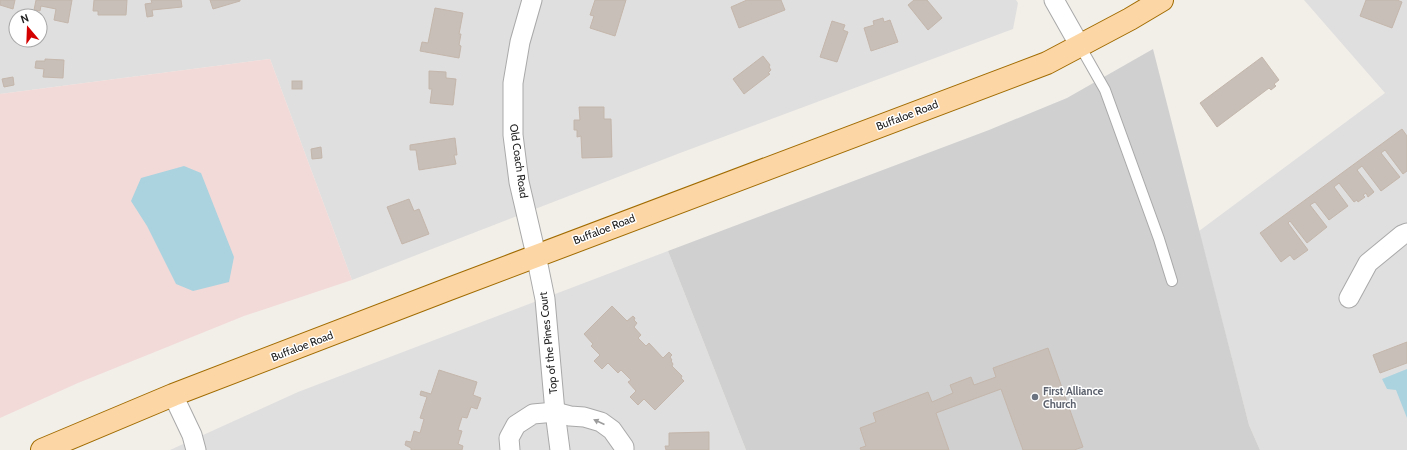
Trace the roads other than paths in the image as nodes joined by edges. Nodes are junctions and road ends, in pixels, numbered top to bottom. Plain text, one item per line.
1 (532, 0) edge
2 (1054, 0) edge
3 (1162, 0) edge
4 (1080, 46) junction
5 (1407, 233) edge
6 (538, 265) junction
7 (1172, 281) dead end
8 (1349, 298) dead end
9 (173, 395) junction
10 (555, 412) junction
11 (42, 450) edge
12 (196, 450) edge
13 (510, 450) edge
14 (560, 450) edge
15 (624, 450) edge

1 - 6 street, Old Coach Road
2 - 4 street
3 - 4 main road, Buffaloe Road
4 - 6 main road, Buffaloe Road
4 - 7 lane
5 - 8 street
6 - 9 main road, Buffaloe Road
6 - 10 street, Top of the Pines Court
9 - 11 main road, Buffaloe Road
9 - 12 street
10 - 13 street
10 - 14 street, Top of the Pines Court
15 -> 10 street

